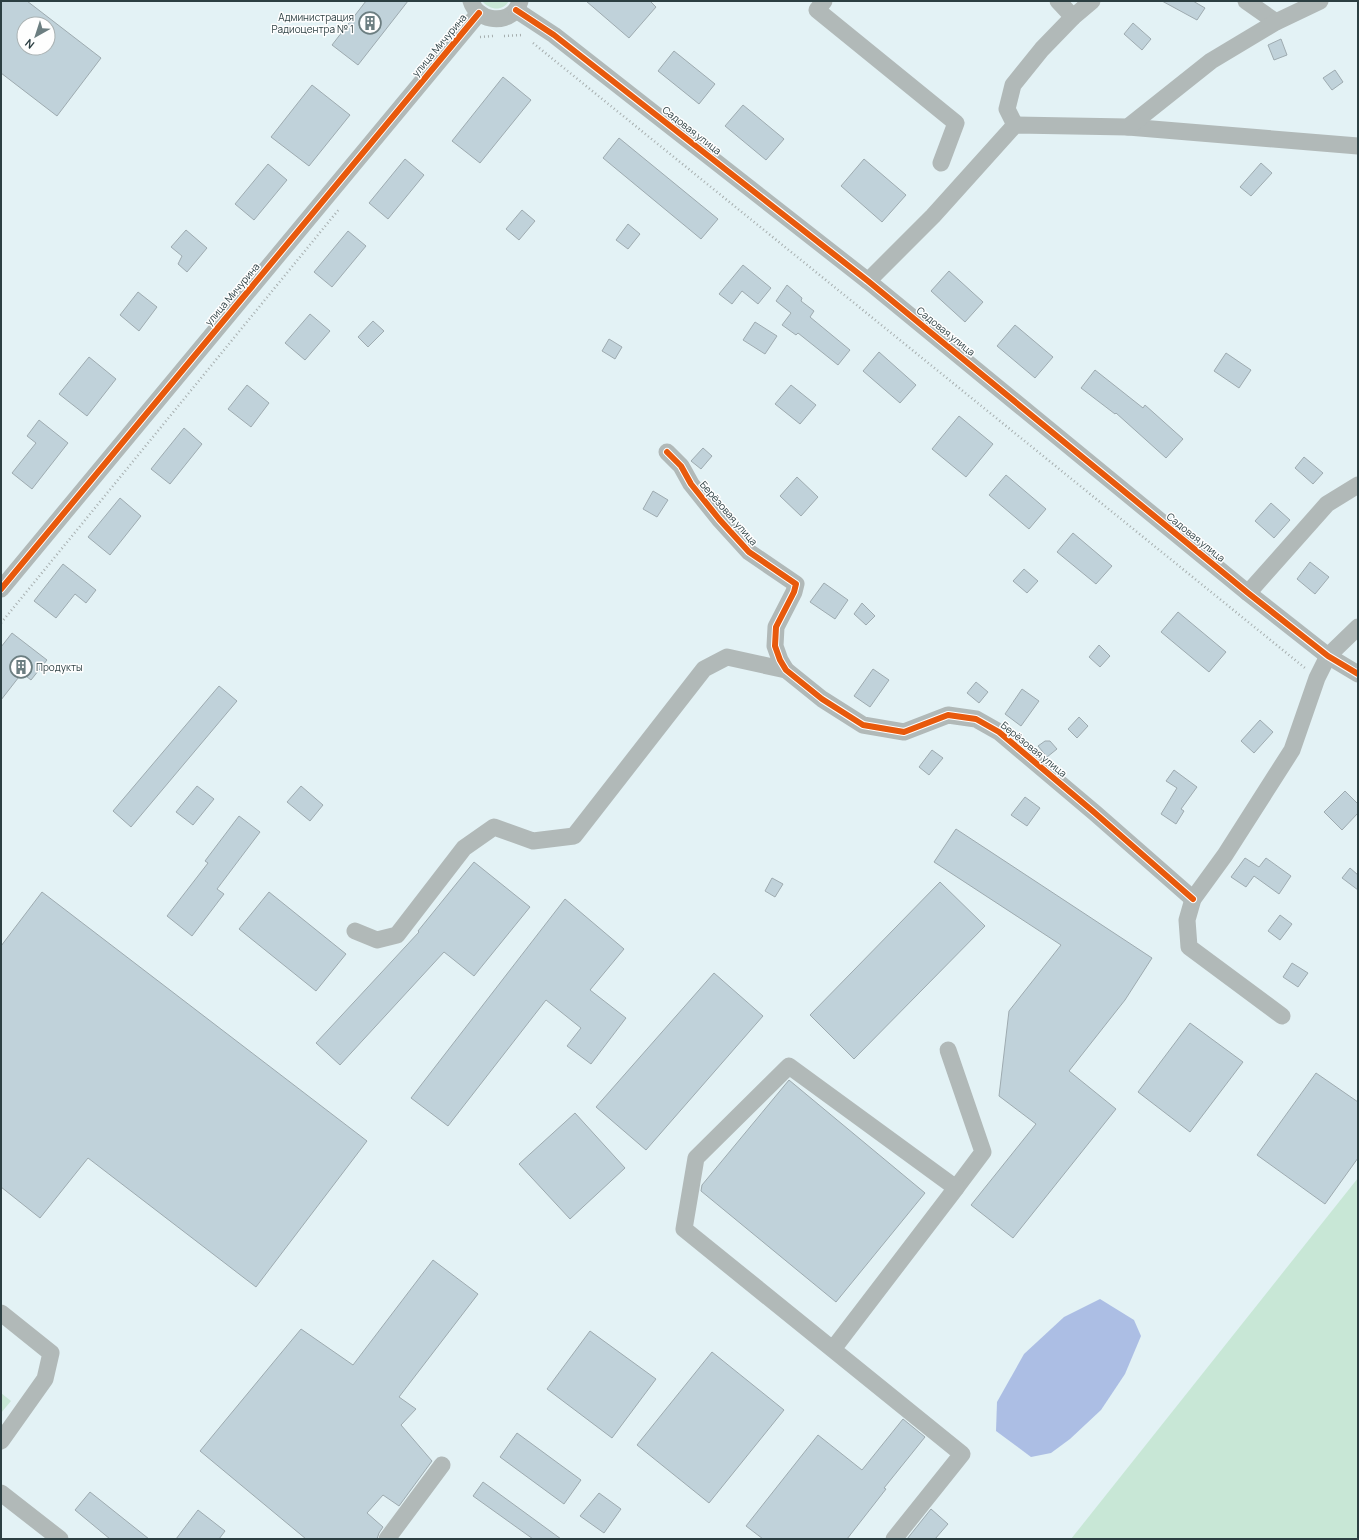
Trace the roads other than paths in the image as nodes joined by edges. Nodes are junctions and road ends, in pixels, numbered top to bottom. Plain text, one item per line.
1 (824, 1) edge
2 (1058, 1) edge
3 (1092, 1) edge
4 (1246, 1) edge
5 (1320, 1) edge
6 (518, 5) edge
7 (475, 7) edge
8 (1073, 17) junction
9 (1276, 22) junction
10 (1015, 125) junction
11 (1128, 127) junction
12 (1358, 146) edge
13 (941, 163) dead end
14 (868, 281) junction
15 (667, 452) dead end
16 (1358, 485) edge
17 (1, 588) edge
18 (1248, 593) junction
19 (1358, 627) edge
20 (1328, 656) junction
21 (786, 670) junction
22 (1358, 674) edge
23 (1193, 899) junction
24 (355, 931) dead end
25 (1282, 1016) dead end
26 (948, 1050) dead end
27 (956, 1188) junction
28 (1, 1313) edge
29 (833, 1349) junction
30 (1, 1441) edge
31 (442, 1465) dead end
32 (1, 1493) edge
33 (60, 1539) edge
34 (387, 1539) edge
35 (894, 1539) edge

1 - 13 street
2 - 8 street
3 - 8 street
4 - 9 street
5 - 9 street
6 - 7 street
6 - 14 street, Садовая улица
7 - 17 street, улица Мичурина
8 - 10 street
9 - 11 street
10 - 11 street
10 - 14 street
11 - 12 street
14 - 18 street, Садовая улица
15 - 21 street, Берёзовая улица
16 - 18 street
18 - 20 street, Садовая улица
19 - 20 street
20 - 22 street, Садовая улица
20 - 23 street
21 - 23 street, Берёзовая улица
21 - 24 street
23 - 25 street
26 - 27 street
27 - 29 street
27 - 29 street
28 - 30 street
29 - 35 street
31 - 34 street
32 - 33 street

